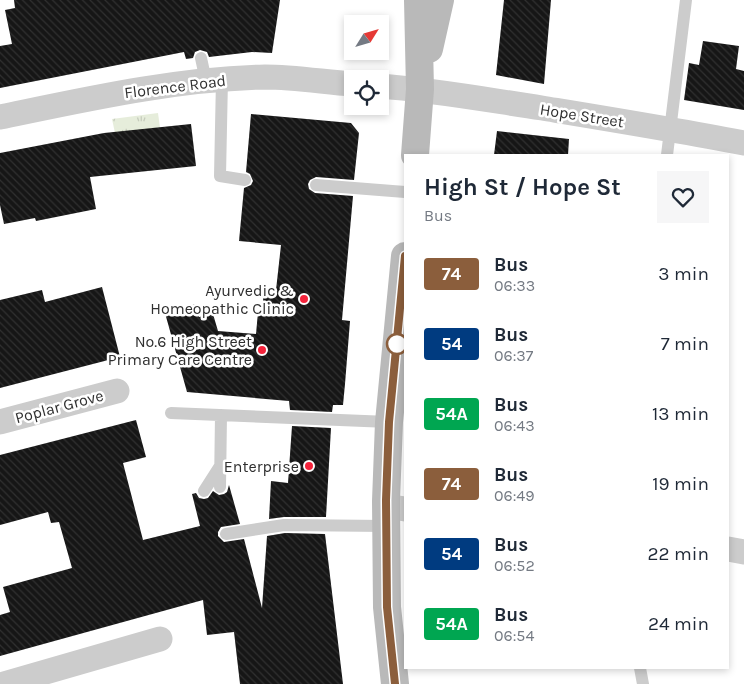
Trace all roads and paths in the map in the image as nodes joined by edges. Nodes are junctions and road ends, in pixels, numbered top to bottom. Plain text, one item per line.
1 (418, 0) edge
2 (440, 0) edge
3 (686, 0) edge
4 (209, 72) junction
5 (344, 83) edge
6 (389, 87) edge
7 (420, 89) junction
8 (0, 117) edge
9 (669, 129) junction
10 (744, 142) edge
11 (414, 154) edge
12 (666, 154) edge
13 (245, 180) dead end
14 (316, 186) dead end
15 (404, 192) edge
16 (404, 266) edge
17 (117, 391) dead end
18 (171, 413) dead end
19 (221, 415) junction
20 (0, 422) edge
21 (389, 422) junction
22 (220, 466) junction
23 (220, 487) dead end
24 (204, 492) dead end
25 (392, 514) edge
26 (226, 534) dead end
27 (729, 549) edge
28 (744, 552) edge
29 (160, 639) dead end
30 (640, 669) edge
31 (4, 684) edge
32 (395, 684) edge
33 (643, 684) edge

1 - 7 street
2 - 7 street
3 - 9 lane
4 - 5 street, Florence Road
4 - 8 street, Florence Road
4 - 13 lane
6 - 7 street
7 - 9 street, Hope Street
7 - 11 street
9 - 10 street, Hope Street
9 - 12 lane
14 - 15 lane
16 - 21 street
17 - 20 street, Poplar Grove
18 - 19 lane
19 - 21 lane
19 - 22 lane
21 - 25 street
22 - 23 lane
22 - 24 lane
25 - 26 lane
25 - 32 street
27 - 28 street
29 - 31 street
30 - 33 lane

